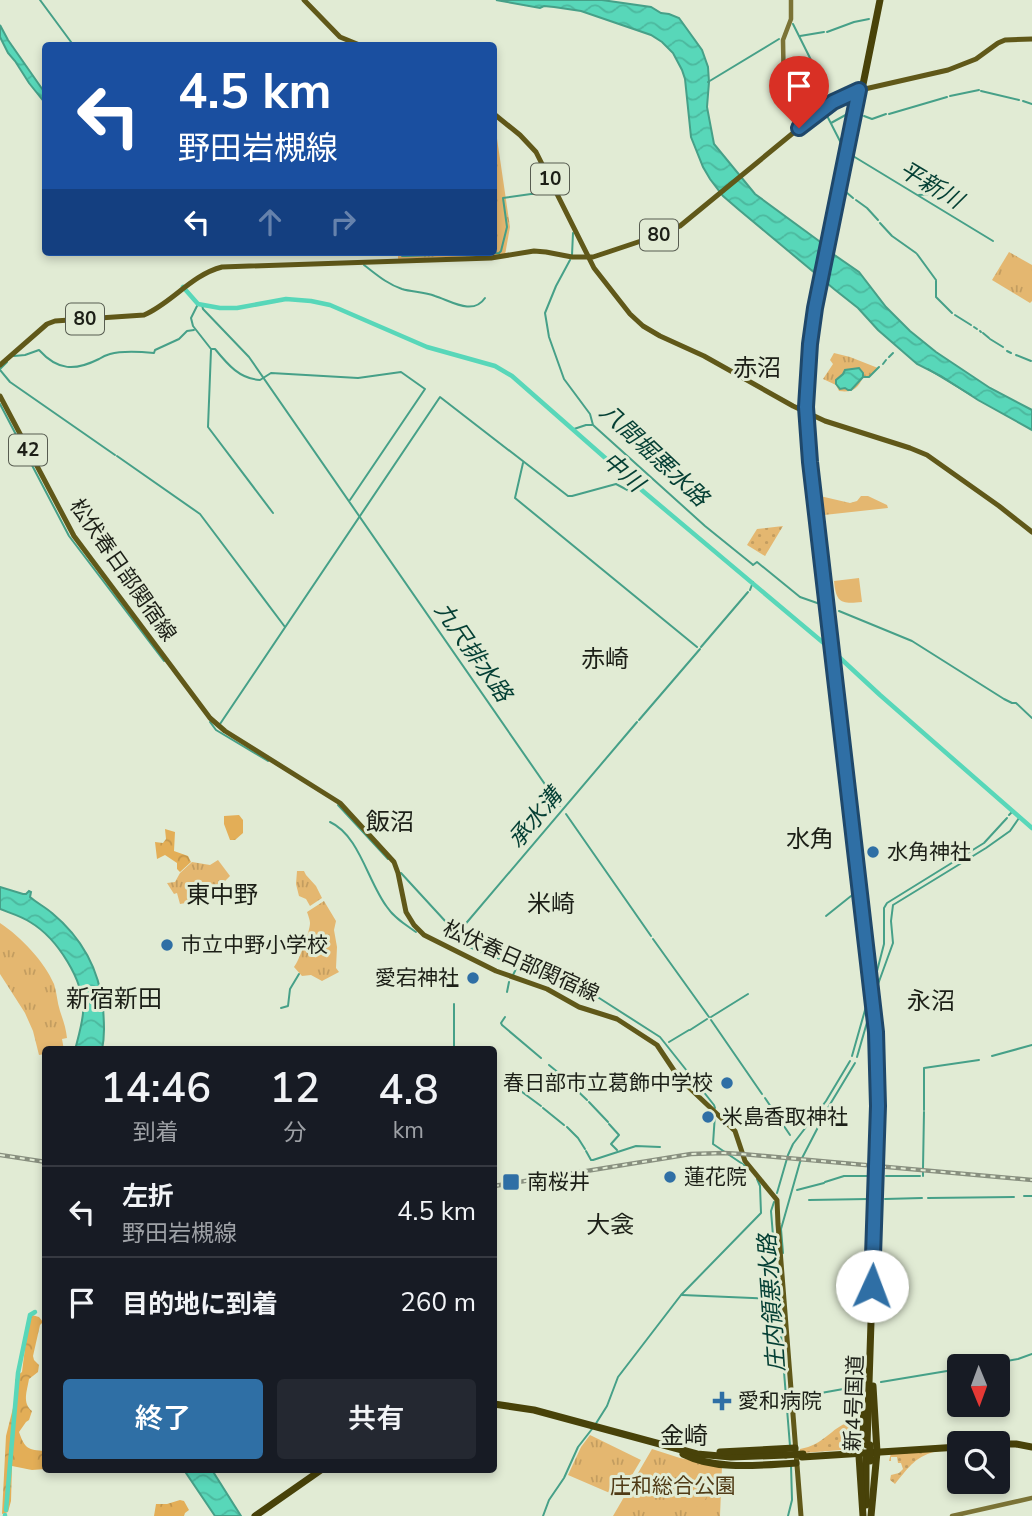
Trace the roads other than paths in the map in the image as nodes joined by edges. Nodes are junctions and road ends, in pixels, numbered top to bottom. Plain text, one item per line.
1 (304, 0) edge
2 (791, 0) edge
3 (879, 0) edge
4 (1032, 39) edge
5 (352, 42) edge
6 (860, 90) junction
7 (497, 116) edge
8 (799, 128) junction
9 (497, 256) edge
10 (497, 256) edge
11 (589, 257) junction
12 (0, 365) edge
13 (0, 396) edge
14 (808, 414) junction
15 (1032, 532) edge
16 (878, 1166) junction
17 (870, 1356) junction
18 (497, 1405) edge
19 (592, 1427) junction
20 (1010, 1444) edge
21 (947, 1446) edge
22 (1010, 1447) edge
23 (873, 1448) junction
24 (1032, 1448) edge
25 (793, 1456) junction
26 (863, 1456) junction
27 (315, 1473) edge
28 (1032, 1498) edge
29 (253, 1516) edge
30 (801, 1516) edge
31 (867, 1516) edge
32 (951, 1516) edge

1 - 5 main road
2 - 8 main road
3 - 6 highway, 新4号国道
4 - 6 main road, 80
6 - 8 main road, 80
6 - 14 highway, 新4号国道
7 - 11 main road, 10
8 - 11 main road, 80
9 - 11 main road, 80
10 - 12 main road, 80
11 - 14 main road, 10
13 - 25 main road, 松伏春日部関宿線 / 42
14 - 15 main road, 10
14 - 16 highway, 新4号国道
16 - 17 highway, 新4号国道
16 - 23 highway, 新4号国道
17 - 23 highway, 新4号国道
17 - 26 highway
18 - 19 highway
19 - 25 highway
19 - 25 highway
20 - 24 highway
21 - 23 highway
22 - 24 highway
23 - 26 highway, 新4号国道, bridge
23 - 31 highway
25 - 26 highway
25 - 30 main road, 松伏春日部関宿線 / 42
26 - 31 highway, 新4号国道
26 - 31 highway
27 - 29 highway
28 - 32 main road

